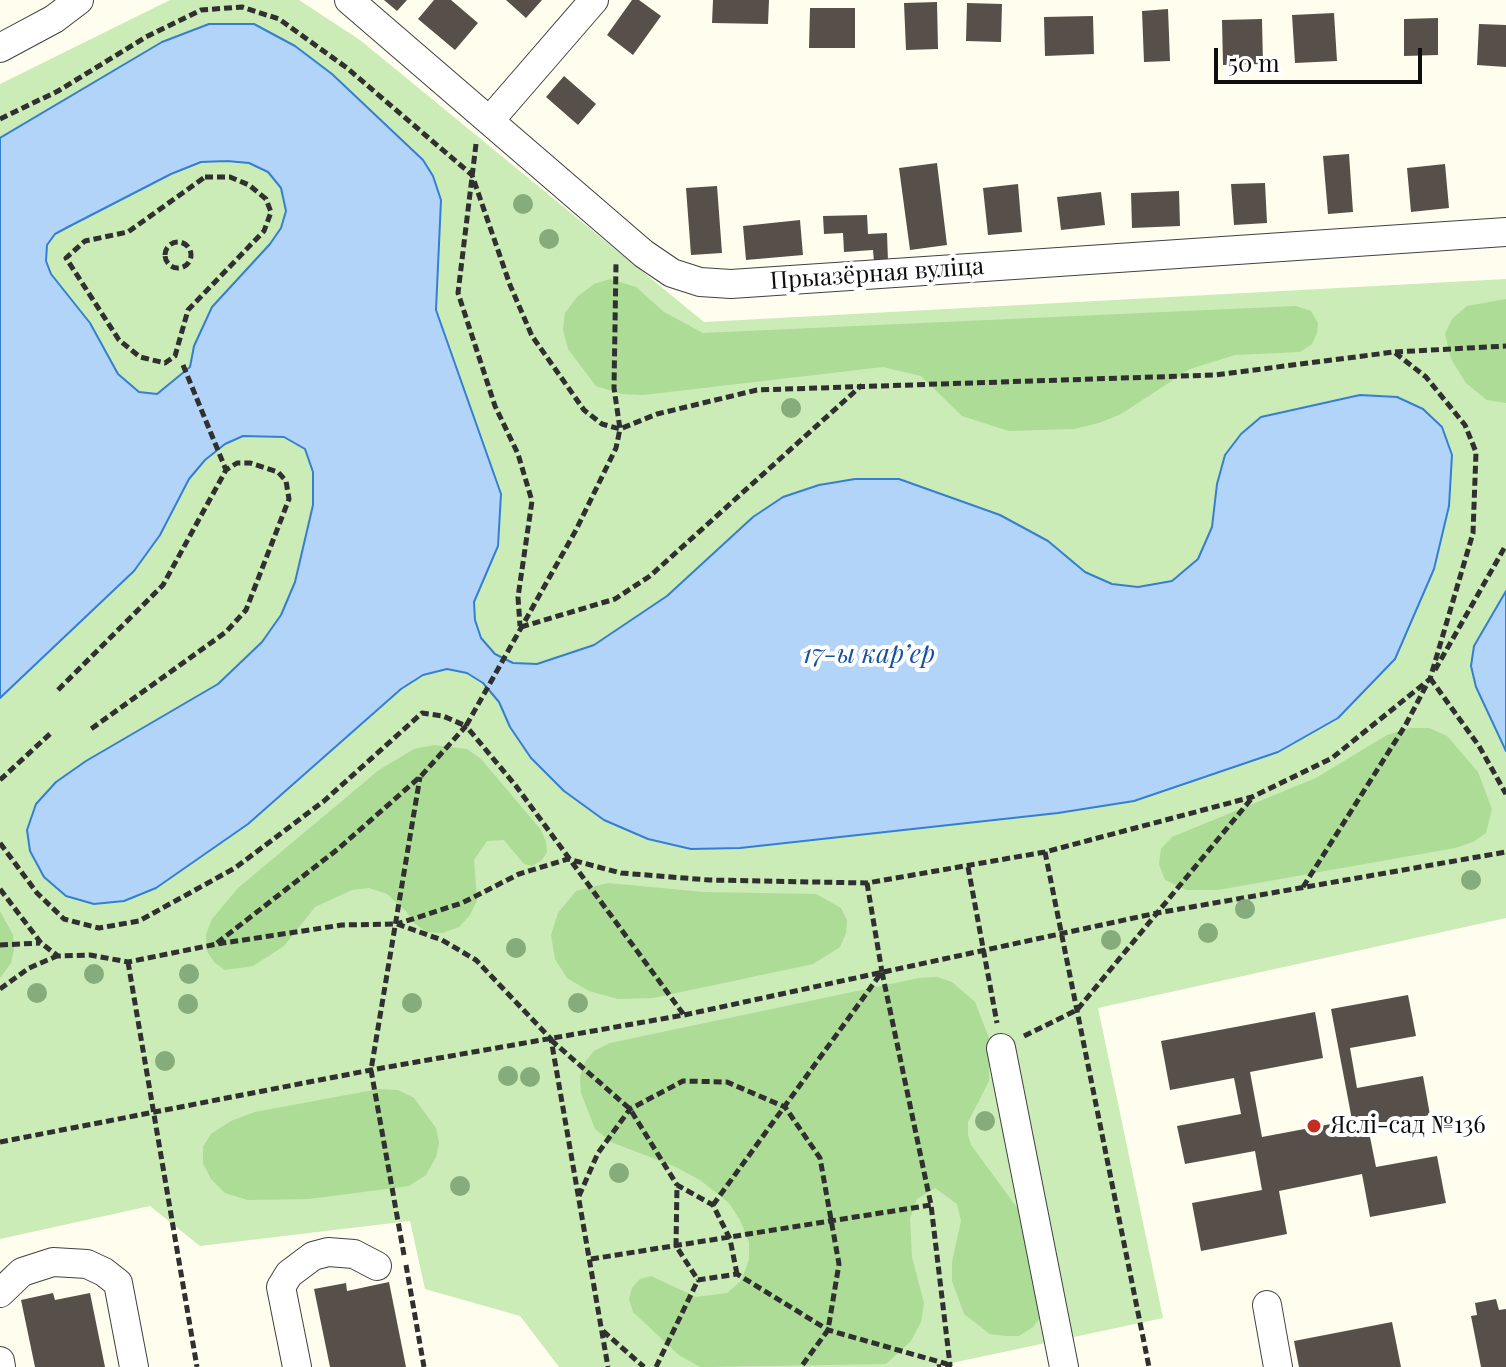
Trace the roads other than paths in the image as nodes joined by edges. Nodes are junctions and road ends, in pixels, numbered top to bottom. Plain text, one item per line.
1 (79, 0) edge
2 (349, 0) edge
3 (594, 0) edge
4 (0, 48) edge
5 (486, 114) junction
6 (1506, 232) edge
7 (1001, 1048) road end
8 (377, 1266) dead end
9 (0, 1293) edge
10 (1267, 1305) dead end
11 (0, 1361) edge
12 (1, 1367) edge
13 (134, 1367) edge
14 (297, 1367) edge
15 (1064, 1367) edge
16 (1278, 1367) edge

1 - 4 street
2 - 5 street, Прыазёрная вуліца
3 - 5 street
5 - 6 street, Прыазёрная вуліца
7 - 15 street
8 - 14 street
9 - 13 street
10 - 16 street
11 - 12 street

